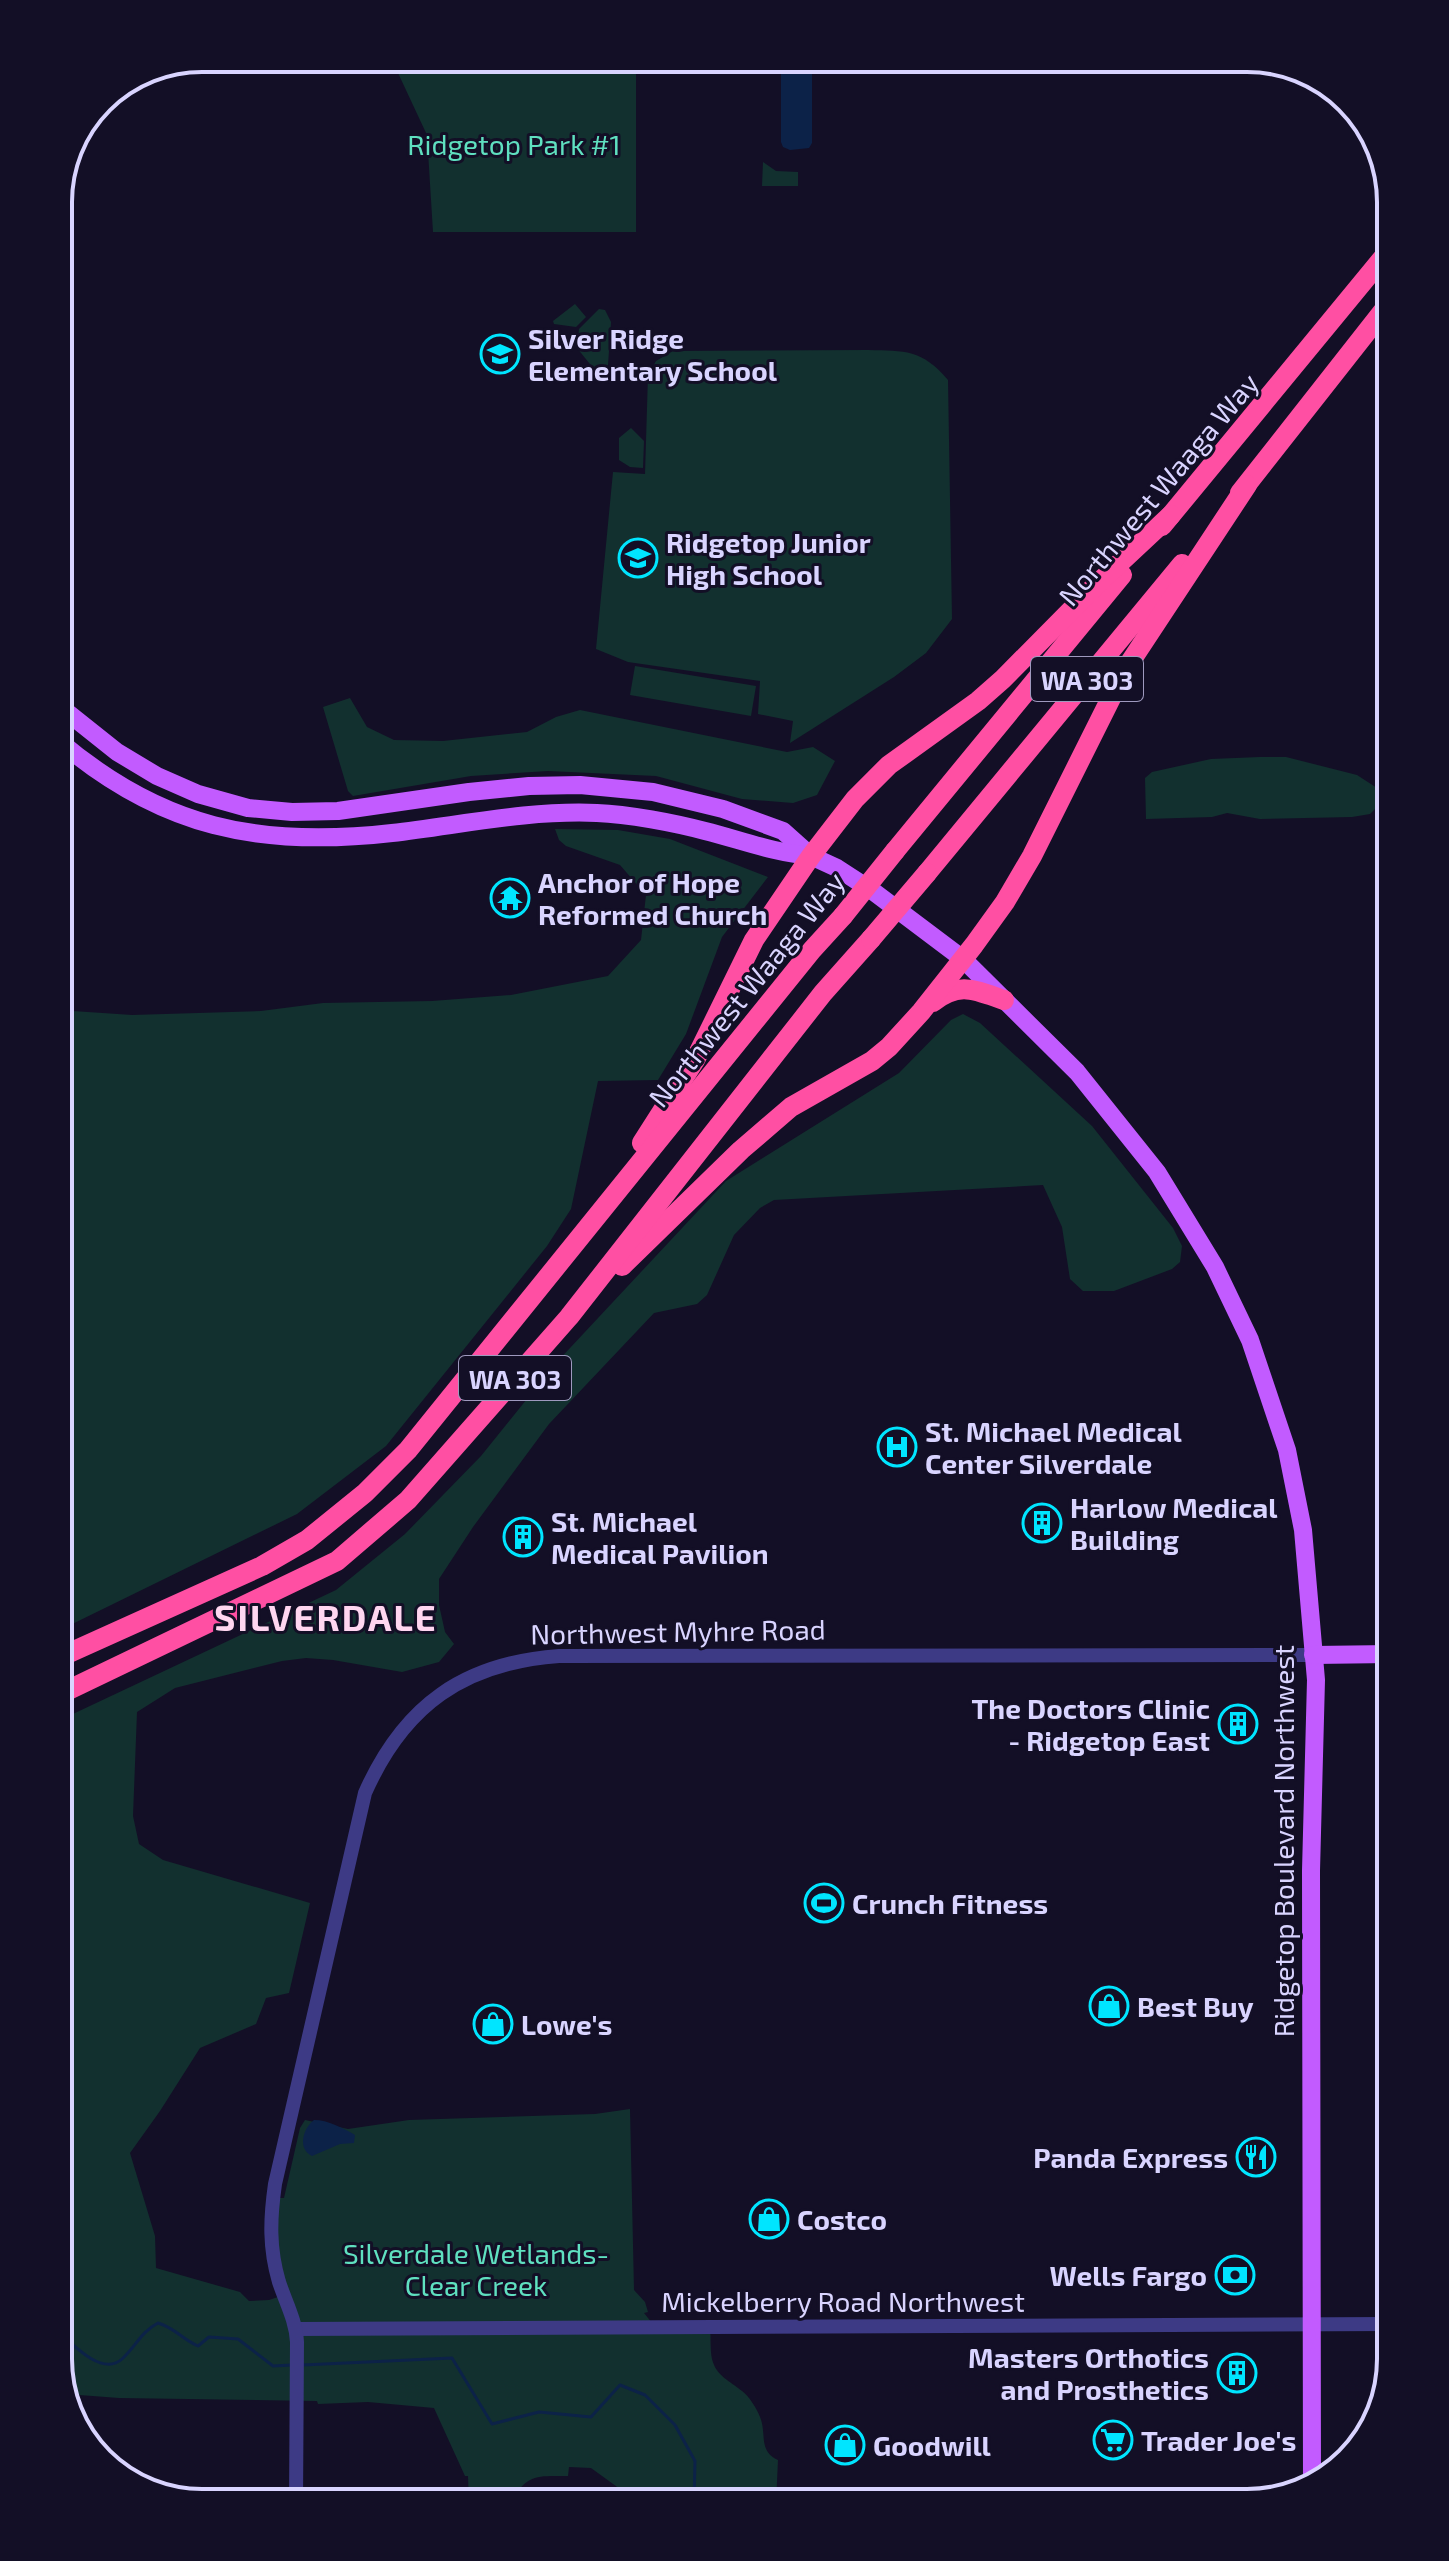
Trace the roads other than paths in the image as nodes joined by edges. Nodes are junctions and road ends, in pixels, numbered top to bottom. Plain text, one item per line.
1 (1377, 265) edge
2 (1377, 319) edge
3 (1247, 485) junction
4 (1171, 515) junction
5 (72, 716) edge
6 (72, 751) edge
7 (811, 856) junction
8 (963, 959) junction
9 (1004, 1000) junction
10 (921, 1012) junction
11 (552, 1274) junction
12 (569, 1317) junction
13 (72, 1652) edge
14 (1377, 1654) edge
15 (1313, 1655) junction
16 (72, 1688) edge
17 (1310, 2324) junction
18 (1377, 2324) edge
19 (296, 2329) junction
20 (1312, 2471) edge
21 (296, 2489) edge

1 - 4 highway, Northwest Waaga Way / WA 303
2 - 3 highway, WA 303
3 - 8 highway
3 - 12 highway, WA 303, bridge
4 - 7 highway
4 - 11 highway, Northwest Waaga Way / WA 303, bridge
5 - 7 main road, Ridgetop Boulevard Northwest
6 - 7 main road, Ridgetop Boulevard Northwest
7 - 8 main road, Ridgetop Boulevard Northwest
7 - 11 highway
8 - 9 main road, Ridgetop Boulevard Northwest
8 - 10 highway
9 - 10 highway
9 - 15 main road, Ridgetop Boulevard Northwest
10 - 12 highway
11 - 13 highway, Northwest Waaga Way / WA 303
12 - 16 highway, WA 303
14 - 15 main road, Northwest Myhre Road
15 - 17 main road, Ridgetop Boulevard Northwest
15 - 19 street, Northwest Myhre Road
17 - 18 street, Mickelberry Road Northwest
17 - 19 street, Mickelberry Road Northwest
17 - 20 main road, Ridgetop Boulevard Northwest
19 - 21 street, Northwest Myhre Road

